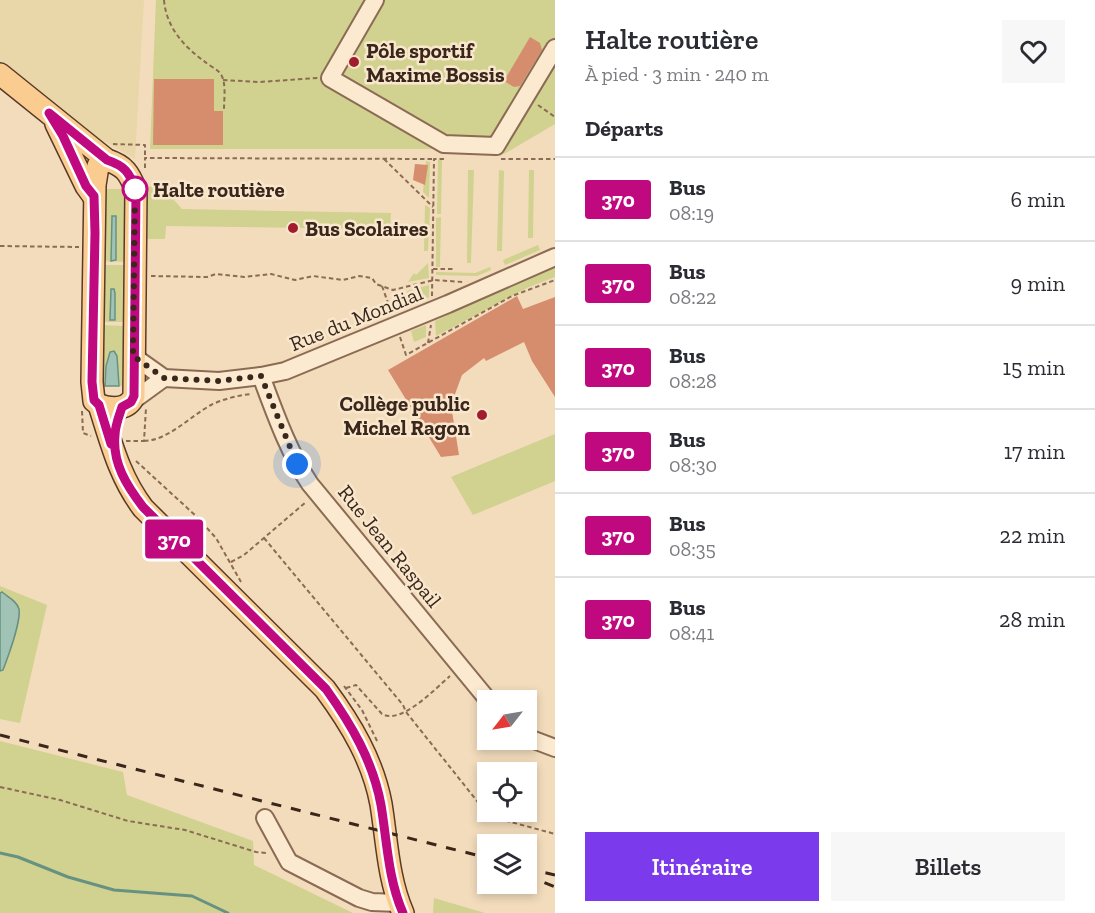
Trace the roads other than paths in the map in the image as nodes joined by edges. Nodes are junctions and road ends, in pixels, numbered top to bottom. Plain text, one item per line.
1 (375, 0) edge
2 (555, 48) edge
3 (0, 74) edge
4 (49, 113) junction
5 (107, 160) junction
6 (94, 196) junction
7 (555, 257) edge
8 (133, 356) junction
9 (261, 376) junction
10 (164, 378) junction
11 (133, 404) junction
12 (99, 405) junction
13 (119, 449) junction
14 (480, 690) edge
15 (537, 741) edge
16 (555, 748) edge
17 (265, 818) dead end
18 (400, 908) edge

1 - 2 street
3 - 4 main road
4 - 5 main road
4 - 6 main road
5 - 6 main road
5 - 8 main road
6 - 12 main road
7 - 9 street, Rue du Mondial
8 - 10 street
8 - 11 main road
9 - 10 street, Rue du Mondial
9 - 14 street, Rue Jean Raspail
10 - 11 street
11 - 12 main road
11 - 13 main road
12 - 13 main road
13 - 18 main road
15 - 16 street
17 - 18 street

